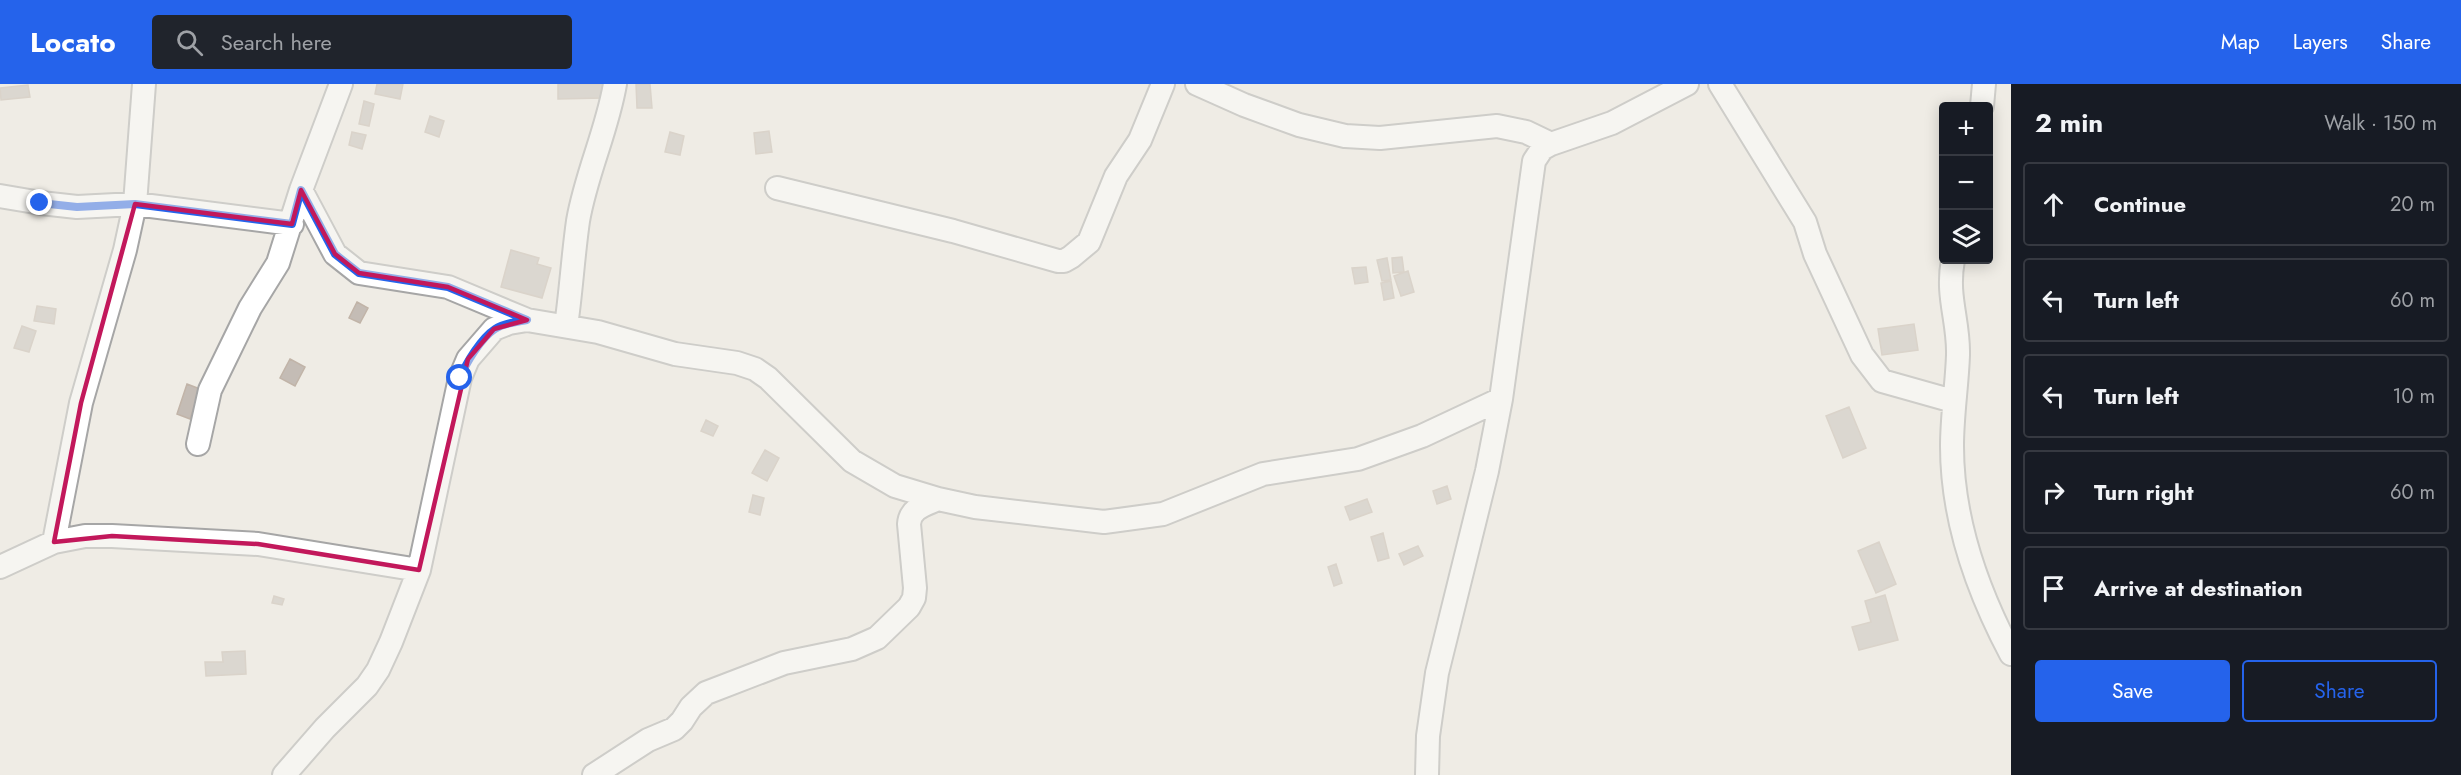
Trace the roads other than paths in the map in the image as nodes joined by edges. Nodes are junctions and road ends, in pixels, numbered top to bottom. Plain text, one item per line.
1 (144, 84) edge
2 (341, 84) edge
3 (615, 84) edge
4 (1163, 84) edge
5 (1197, 84) edge
6 (1687, 84) edge
7 (1720, 84) edge
8 (1984, 84) edge
9 (1982, 102) edge
10 (1551, 144) junction
11 (777, 188) dead end
12 (301, 190) junction
13 (0, 196) edge
14 (135, 204) junction
15 (292, 224) junction
16 (1952, 264) edge
17 (527, 320) junction
18 (566, 326) junction
19 (1501, 399) junction
20 (1953, 401) junction
21 (198, 444) dead end
22 (938, 500) junction
23 (54, 542) junction
24 (0, 567) edge
25 (419, 570) junction
26 (2011, 654) edge
27 (284, 775) edge
28 (594, 775) edge
29 (1427, 775) edge

1 - 14 street
2 - 12 street
3 - 18 street
4 - 11 street
5 - 10 street
6 - 10 street
7 - 20 street
8 - 9 street
10 - 19 street
12 - 15 street
12 - 17 street
13 - 14 street
14 - 15 street
14 - 23 street
15 - 21 street
16 - 20 street
17 - 18 street
17 - 25 street
18 - 22 street
19 - 22 street
19 - 29 street
20 - 26 street
22 - 28 street
23 - 24 street
23 - 25 street
25 - 27 street

